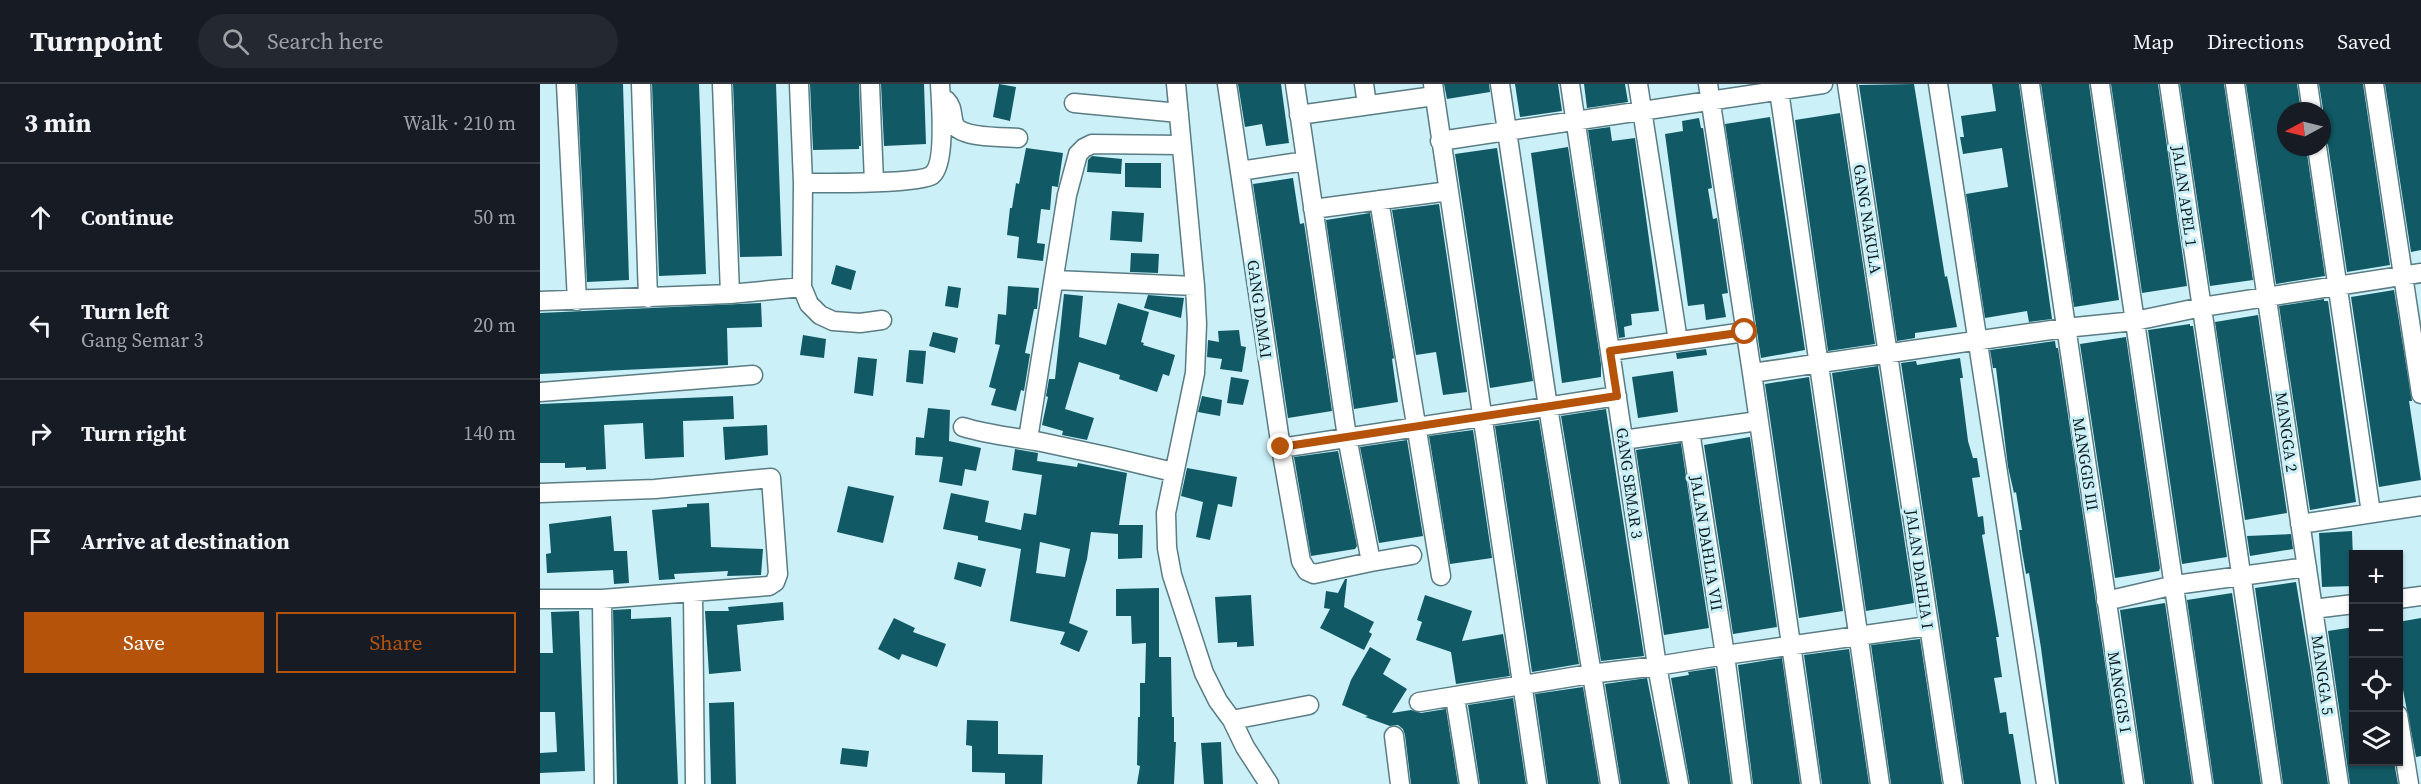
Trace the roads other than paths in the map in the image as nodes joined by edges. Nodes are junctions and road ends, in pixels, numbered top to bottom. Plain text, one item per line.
1 (566, 84) edge
2 (641, 84) edge
3 (722, 84) edge
4 (799, 84) edge
5 (870, 84) edge
6 (1176, 84) edge
7 (1227, 84) edge
8 (1295, 84) edge
9 (1364, 84) edge
10 (1500, 84) edge
11 (1570, 84) edge
12 (1638, 84) edge
13 (1822, 84) edge
14 (1847, 84) edge
15 (1938, 84) edge
16 (2030, 84) edge
17 (2100, 84) edge
18 (2169, 84) edge
19 (2235, 84) edge
20 (2308, 84) edge
21 (2374, 84) edge
22 (1778, 87) edge
23 (1434, 90) edge
24 (940, 91) edge
25 (1709, 92) edge
26 (2311, 102) edge
27 (1074, 103) dead end
28 (1367, 105) junction
29 (1642, 111) junction
30 (1179, 113) junction
31 (1299, 115) junction
32 (1575, 121) junction
33 (1507, 131) junction
34 (1018, 138) dead end
35 (1440, 141) junction
36 (1181, 145) junction
37 (2318, 156) edge
38 (1306, 161) junction
39 (1240, 171) junction
40 (874, 182) junction
41 (803, 183) junction
42 (1449, 191) junction
43 (1379, 200) junction
44 (1313, 209) junction
45 (2413, 275) edge
46 (1054, 280) junction
47 (1195, 286) junction
48 (2337, 287) junction
49 (802, 288) junction
50 (730, 294) junction
51 (648, 298) junction
52 (2267, 298) junction
53 (540, 301) edge
54 (577, 301) junction
55 (2202, 307) junction
56 (882, 320) dead end
57 (2135, 321) junction
58 (2065, 328) junction
59 (1745, 332) junction
60 (1678, 341) junction
61 (1977, 341) junction
62 (1610, 351) junction
63 (1889, 354) junction
64 (1819, 364) junction
65 (1752, 373) junction
66 (753, 375) dead end
67 (540, 393) edge
68 (2421, 394) edge
69 (1617, 396) junction
70 (1548, 407) junction
71 (1482, 417) junction
72 (1758, 421) junction
73 (1417, 426) junction
74 (963, 427) dead end
75 (1690, 430) junction
76 (1347, 437) junction
77 (1028, 440) junction
78 (1623, 440) junction
79 (1281, 447) junction
80 (1173, 472) junction
81 (540, 493) edge
82 (2421, 506) edge
83 (2371, 513) junction
84 (2300, 524) junction
85 (1412, 555) dead end
86 (1371, 562) junction
87 (2307, 567) junction
88 (2243, 575) junction
89 (1442, 576) dead end
90 (2175, 585) junction
91 (693, 594) junction
92 (2421, 596) edge
93 (2403, 598) edge
94 (602, 599) junction
95 (540, 600) edge
96 (2106, 601) junction
97 (2349, 605) edge
98 (2313, 609) junction
99 (1928, 626) junction
100 (1859, 636) junction
101 (1791, 646) junction
102 (1725, 654) junction
103 (1657, 666) junction
104 (1590, 674) junction
105 (1523, 687) junction
106 (1455, 697) junction
107 (1419, 702) dead end
108 (1309, 705) dead end
109 (1232, 720) junction
110 (1394, 736) dead end
111 (2403, 746) edge
112 (604, 784) edge
113 (695, 784) edge
114 (1269, 784) edge
115 (1400, 784) edge
116 (1469, 784) edge
117 (1537, 784) edge
118 (1610, 784) edge
119 (1679, 784) edge
120 (1742, 784) edge
121 (1811, 784) edge
122 (1880, 784) edge
123 (1953, 784) edge
124 (2046, 784) edge
125 (2134, 784) edge
126 (2203, 784) edge
127 (2272, 784) edge
128 (2339, 784) edge
129 (2409, 784) edge

1 - 54 street
2 - 51 street
3 - 50 street
4 - 41 street
5 - 40 street
6 - 30 street
7 - 39 street, GANG DAMAI
8 - 31 street
9 - 28 street
10 - 33 street
11 - 32 street, GANG SEMAR 3
12 - 29 street
13 - 22 street
14 - 63 street, GANG NAKULA
15 - 61 street
16 - 58 street, MANGGIS III
17 - 57 street
18 - 55 street, JALAN APEL 1
19 - 52 street, MANGGA 2
20 - 26 street
21 - 45 street
22 - 25 street
22 - 64 street
23 - 28 street
23 - 35 street
24 - 34 street
24 - 40 street
25 - 29 street
25 - 59 street
27 - 30 street
28 - 31 street
29 - 32 street
29 - 60 street
30 - 36 street
31 - 38 street
32 - 33 street
32 - 62 street, GANG SEMAR 3
33 - 35 street
33 - 70 street
35 - 42 street
36 - 46 street
36 - 47 street
37 - 48 street
38 - 39 street
38 - 44 street
39 - 79 street, GANG DAMAI
40 - 41 street
41 - 49 street
42 - 43 street
42 - 71 street
43 - 44 street
43 - 73 street
44 - 76 street
45 - 48 street
45 - 68 street
46 - 47 street
46 - 77 street
47 - 80 street
48 - 52 street
48 - 83 street
49 - 50 street
49 - 56 street
50 - 51 street
51 - 54 street
52 - 55 street
52 - 84 street, MANGGA 2
53 - 54 street
55 - 57 street
55 - 88 street, JALAN APEL 1
57 - 58 street
57 - 90 street
58 - 61 street
58 - 96 street, MANGGIS III
59 - 60 street
59 - 65 street
60 - 62 street
61 - 63 street
61 - 124 street
62 - 69 street, GANG SEMAR 3
63 - 64 street
63 - 99 street, JALAN DAHLIA I
64 - 65 street
64 - 100 street
65 - 72 street
66 - 67 street
69 - 70 street
69 - 78 street, GANG SEMAR 3
70 - 71 street
70 - 104 street
71 - 73 street
71 - 105 street
72 - 75 street
72 - 101 street
73 - 76 street
73 - 89 street
74 - 77 street
75 - 78 street
75 - 102 street, JALAN DAHLIA VII
76 - 79 street
76 - 86 street
77 - 80 street
78 - 103 street, GANG SEMAR 3
79 - 86 street, GANG DAMAI
80 - 109 street
81 - 91 street
82 - 83 street
83 - 84 street
84 - 87 street, MANGGA 2
85 - 86 street
87 - 88 street
87 - 98 street, MANGGA 5
88 - 90 street
88 - 127 street, JALAN APEL 1
90 - 96 street
90 - 126 street
91 - 94 street
91 - 113 street
92 - 93 street
94 - 95 street
94 - 112 street
96 - 125 street, MANGGIS I
97 - 98 street
98 - 128 street, MANGGA 5
99 - 100 street
99 - 123 street, JALAN DAHLIA I
100 - 101 street
100 - 122 street
101 - 102 street
101 - 121 street
102 - 103 street
102 - 120 street, JALAN DAHLIA VII
103 - 104 street
103 - 119 street, GANG SEMAR 3
104 - 105 street
104 - 118 street
105 - 106 street
105 - 117 street
106 - 107 street
106 - 116 street
108 - 109 street
109 - 114 street
110 - 115 street
111 - 129 street

